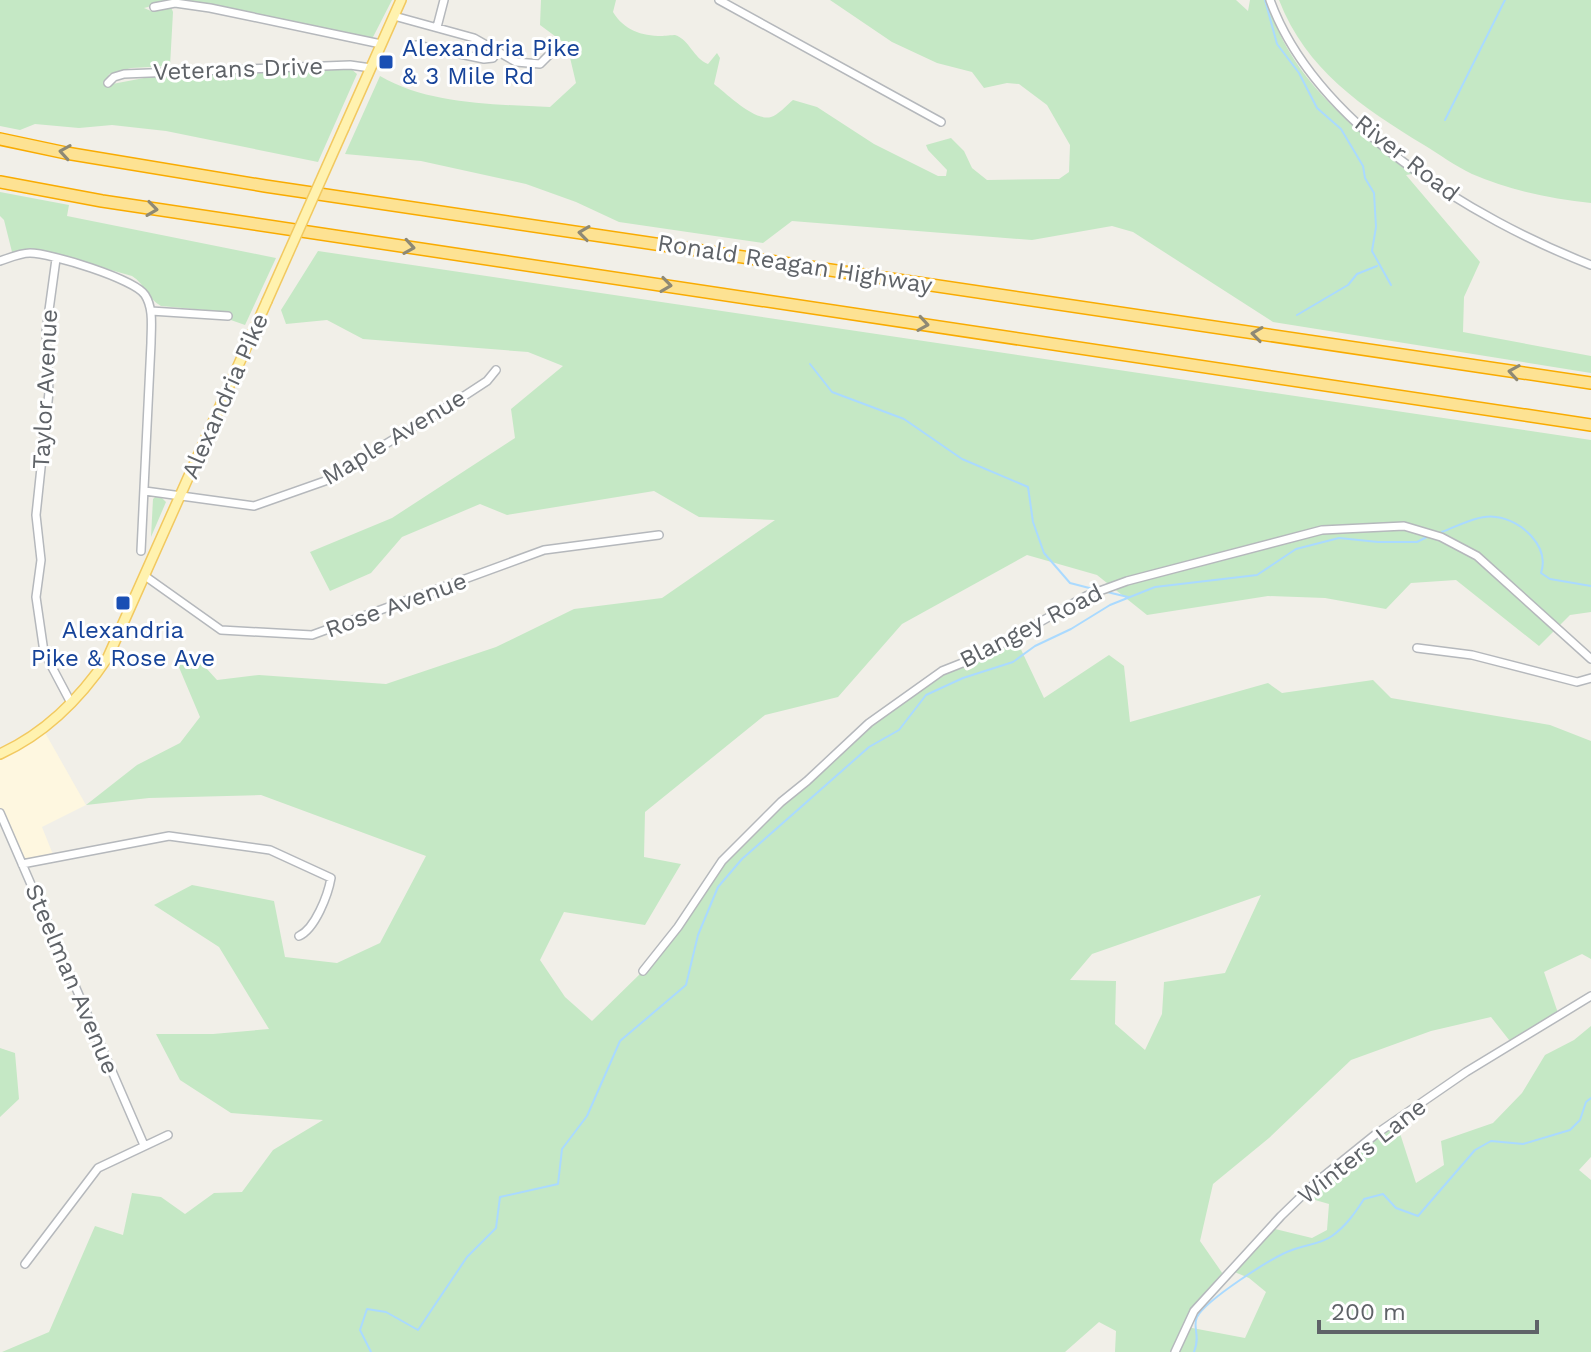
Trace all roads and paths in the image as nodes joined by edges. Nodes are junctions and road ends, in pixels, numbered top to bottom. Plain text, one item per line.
1 (401, 0) edge
2 (444, 0) edge
3 (719, 0) edge
4 (1270, 0) edge
5 (154, 7) dead end
6 (394, 16) junction
7 (437, 27) junction
8 (480, 41) junction
9 (381, 44) junction
10 (416, 45) dead end
11 (497, 52) junction
12 (550, 54) dead end
13 (477, 57) junction
14 (371, 68) junction
15 (108, 83) dead end
16 (941, 122) dead end
17 (0, 139) edge
18 (0, 182) edge
19 (56, 259) junction
20 (0, 261) edge
21 (1591, 265) edge
22 (151, 311) junction
23 (228, 316) dead end
24 (496, 370) dead end
25 (1591, 383) edge
26 (1591, 425) edge
27 (145, 491) junction
28 (181, 494) junction
29 (659, 535) dead end
30 (141, 551) dead end
31 (145, 576) junction
32 (1417, 648) dead end
33 (1591, 659) edge
34 (1591, 678) edge
35 (71, 703) junction
36 (0, 754) edge
37 (0, 813) edge
38 (22, 864) junction
39 (299, 936) dead end
40 (643, 971) dead end
41 (1591, 996) edge
42 (168, 1135) dead end
43 (144, 1145) junction
44 (25, 1264) dead end
45 (1175, 1352) edge

1 - 6 main road, Alexandria Pike
2 - 7 street
3 - 16 street
4 - 21 street, River Road
5 - 9 street
6 - 7 street
6 - 9 main road, Alexandria Pike
7 - 8 street
8 - 11 street
8 - 13 street
9 - 14 main road, Alexandria Pike
10 - 13 street
11 - 12 street
11 - 13 street
14 - 15 street, Veterans Drive
14 - 28 main road, Alexandria Pike, bridge
25 -> 17 highway, Ronald Reagan Highway
18 -> 26 highway, Ronald Reagan Highway
19 - 20 street
19 - 22 street
19 - 35 street, Taylor Avenue
22 - 23 street
22 - 27 street, Alexandria Pike
24 - 28 street, Maple Avenue
27 - 28 street, Maple Avenue
27 - 30 street, Alexandria Pike
28 - 31 main road, Alexandria Pike
29 - 31 street, Rose Avenue
31 - 35 main road, Alexandria Pike
32 - 34 street
33 - 40 street, Blangey Road
35 - 36 main road, Alexandria Pike
37 - 38 street, Steelman Avenue
38 - 39 street
38 - 43 street, Steelman Avenue
41 - 45 street, Winters Lane
42 - 43 street
43 - 44 street

